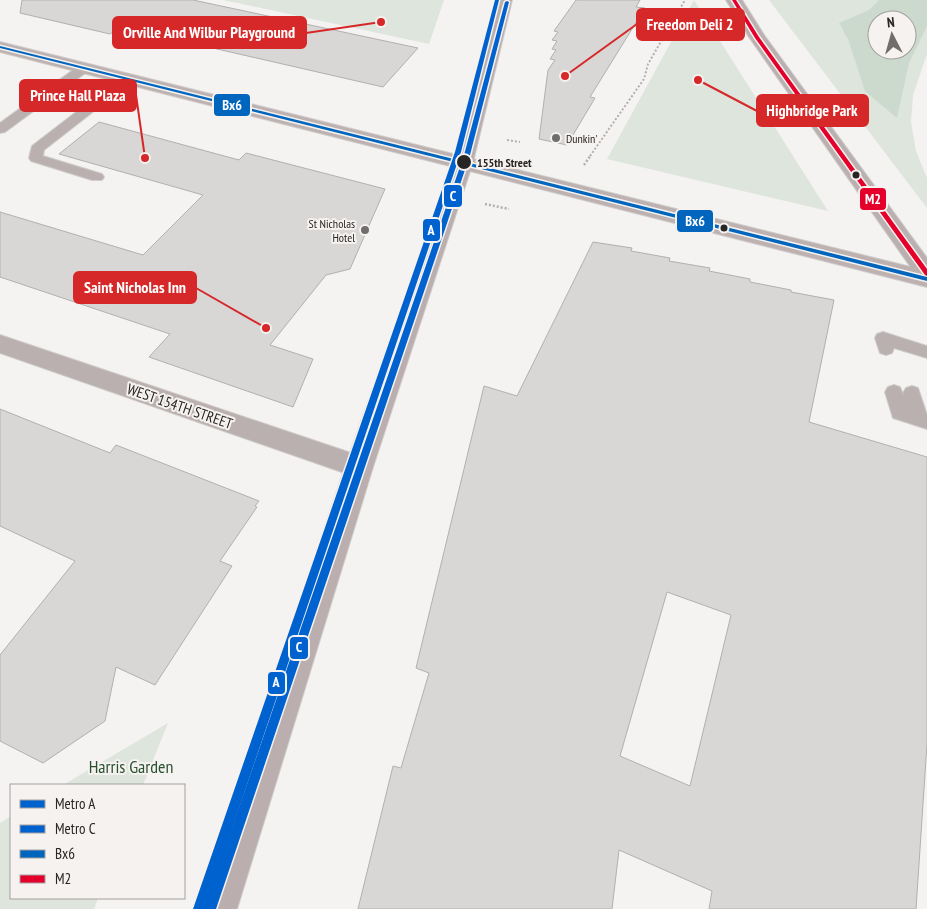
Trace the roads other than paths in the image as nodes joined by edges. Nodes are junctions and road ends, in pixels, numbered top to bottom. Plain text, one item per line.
1 (504, 0) edge
2 (734, 0) edge
3 (0, 46) edge
4 (84, 68) junction
5 (127, 79) junction
6 (0, 129) edge
7 (463, 162) junction
8 (97, 177) dead end
9 (927, 274) edge
10 (927, 279) edge
11 (0, 344) edge
12 (896, 347) dead end
13 (927, 352) edge
14 (903, 392) dead end
15 (922, 421) edge
16 (359, 467) junction
17 (217, 909) edge

1 - 7 main road
2 - 9 street
3 - 4 main road
4 - 5 main road
4 - 6 lane
5 - 7 main road
5 - 8 lane
7 - 10 main road
7 - 16 main road
11 - 16 street, WEST 154TH STREET
12 - 13 lane
14 - 15 lane
16 - 17 main road

